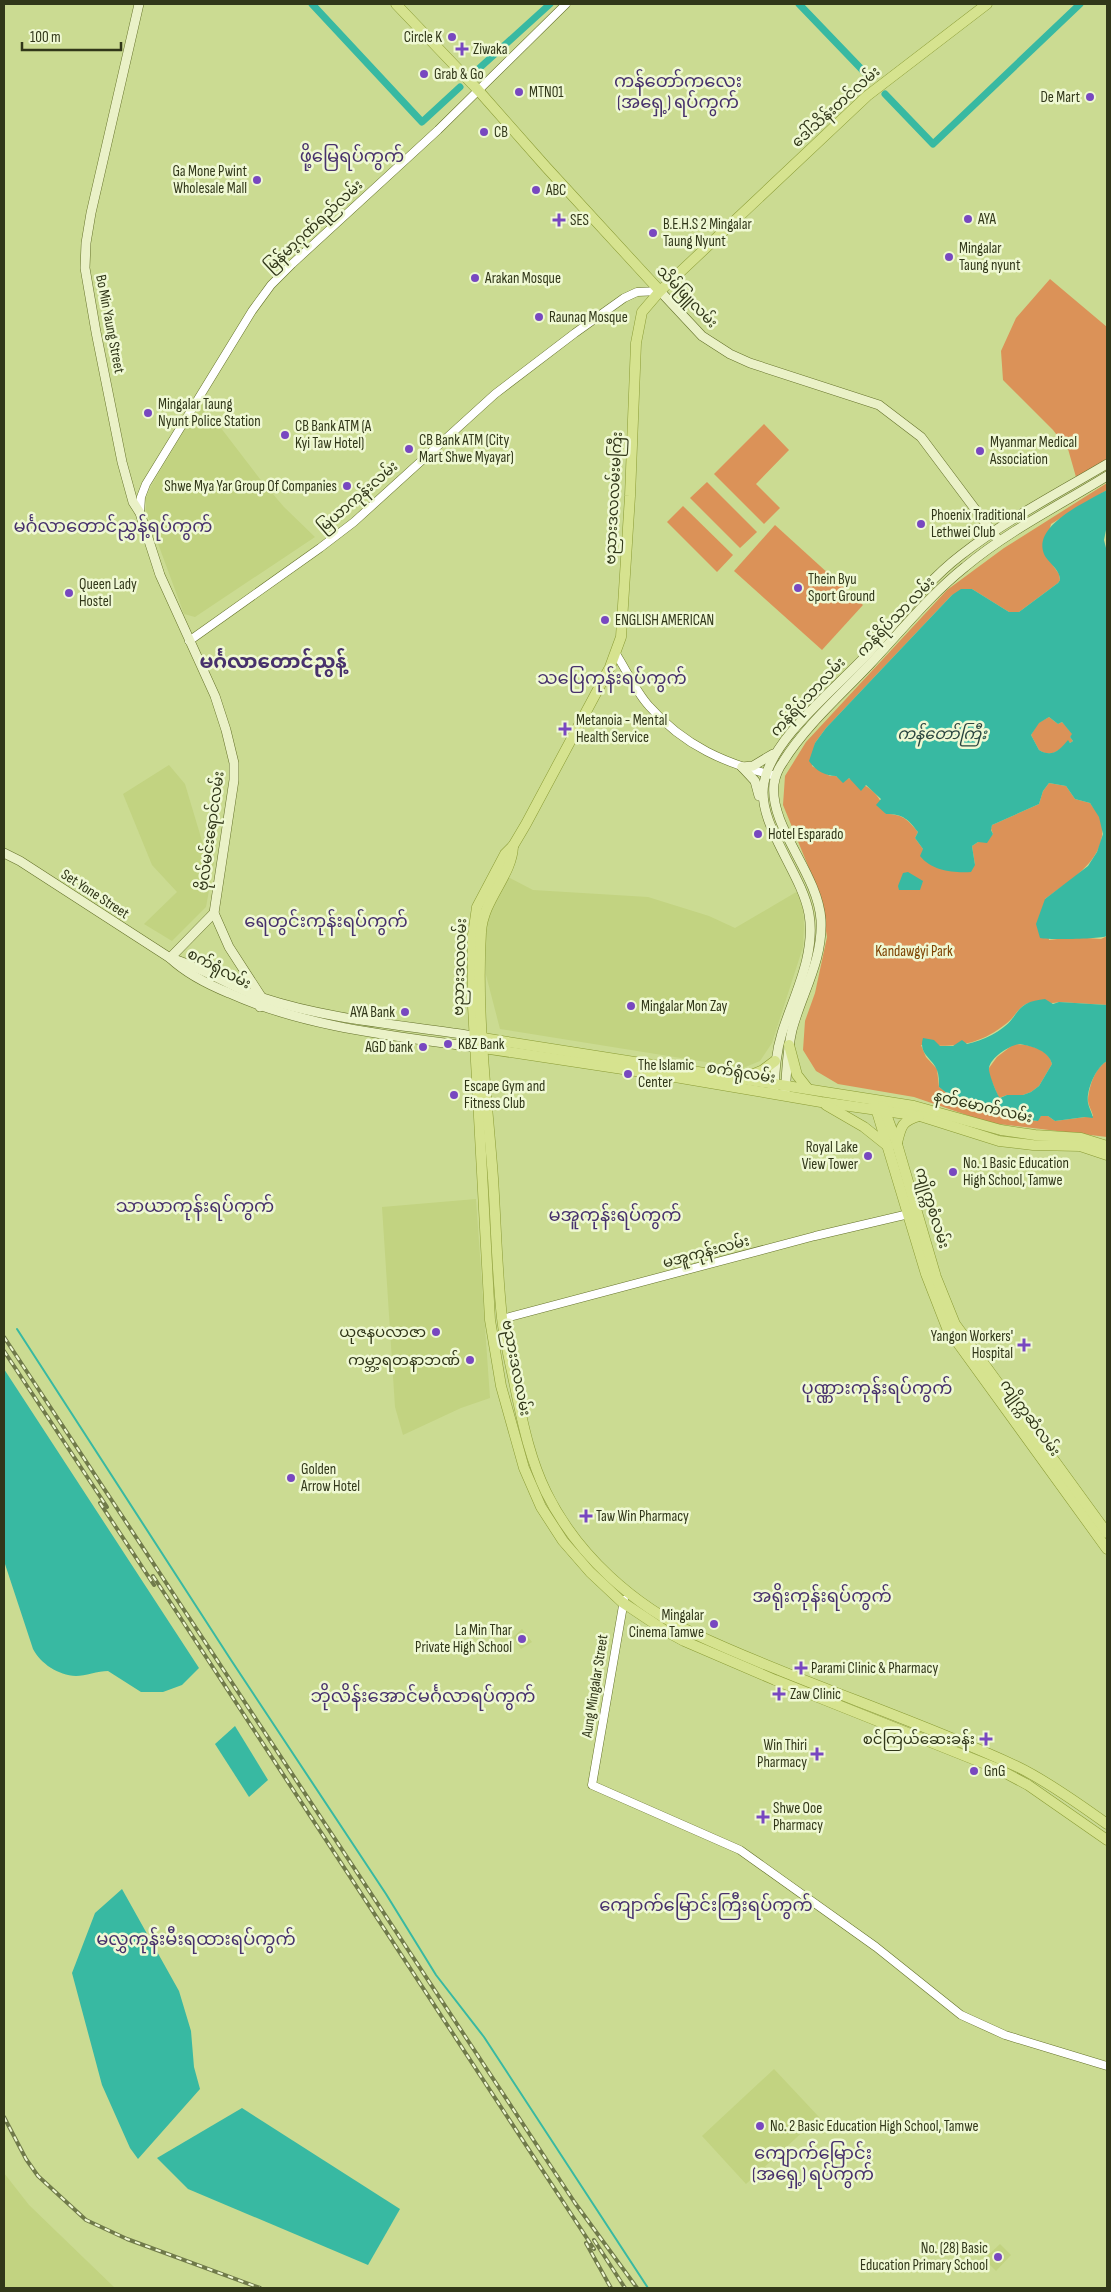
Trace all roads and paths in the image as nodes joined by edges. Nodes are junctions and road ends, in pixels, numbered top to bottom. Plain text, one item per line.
1 (139, 4) edge
2 (396, 4) edge
3 (566, 4) edge
4 (987, 4) edge
5 (478, 90) junction
6 (660, 291) junction
7 (1107, 464) edge
8 (1107, 476) edge
9 (140, 512) junction
10 (993, 532) junction
11 (999, 542) junction
12 (189, 641) junction
13 (616, 654) junction
14 (780, 747) junction
15 (742, 767) junction
16 (766, 774) junction
17 (776, 776) junction
18 (765, 810) junction
19 (4, 853) edge
20 (214, 913) junction
21 (170, 958) junction
22 (800, 995) junction
23 (261, 1002) junction
24 (479, 1042) junction
25 (789, 1045) junction
26 (776, 1062) junction
27 (744, 1078) junction
28 (774, 1083) junction
29 (809, 1090) junction
30 (781, 1091) junction
31 (821, 1102) junction
32 (879, 1105) junction
33 (920, 1116) junction
34 (893, 1145) junction
35 (1107, 1146) edge
36 (1107, 1155) edge
37 (912, 1214) junction
38 (502, 1319) junction
39 (955, 1324) joint
40 (1107, 1533) edge
41 (1107, 1549) edge
42 (629, 1593) junction
43 (622, 1602) junction
44 (1107, 1824) edge
45 (1107, 1840) edge
46 (1107, 2066) edge

1 - 9 main road, Bo Min Yaung Street
2 - 5 main road, သိမ်ဖြူလမ်း
3 - 5 street, မြန်မာ့ဂုဏ်ရည်လမ်း
4 - 6 main road, ဒေါ်သိန်းတင်လမ်း
5 - 6 main road, သိမ်ဖြူလမ်း
5 - 9 street, မြန်မာ့ဂုဏ်ရည်လမ်း
6 - 10 main road, သိမ်ဖြူလမ်း
6 - 12 street, မြယာကုန်းလမ်း
6 - 13 main road, ဗညားဒလလမ်းမကြီး
7 - 10 main road, ကန်ရိပ်သာလမ်း
8 - 11 main road, ကန်ရိပ်သာ လမ်း
9 - 12 main road, Bo Min Yaung Street
10 - 11 main road, သိမ်ဖြူလမ်း
10 - 14 main road, ကန်ရိပ်သာလမ်း
11 - 17 main road, ကန်ရိပ်သာ လမ်း
12 - 20 main road, ဗိုလ်မင်းရောင်လမ်း
13 - 15 street
13 - 24 main road, ဗညားဒလလမ်း
14 - 15 main road
14 - 16 main road, ကန်ရိပ်သာလမ်း
15 - 16 street
15 - 18 main road
16 - 17 street
16 - 18 main road, ကန်ရိပ်သာလမ်း
17 - 22 main road, ကန်ရိပ်သာ လမ်း
18 - 22 main road, ကန်ရိပ်သာလမ်း
19 - 21 main road, Set Yone Street
20 - 21 main road, ဗိုလ်မင်းရောင်လမ်း
20 - 23 main road, ဗိုလ်မင်းရောင်လမ်း
21 - 23 main road, စက်ရုံလမ်း
22 - 25 main road, ကန်ရိပ်သာ လမ်း
22 - 26 main road, ကန်ရိပ်သာလမ်း
23 - 24 main road, စက်ရုံလမ်း
24 - 27 main road, စက်ရုံလမ်း
24 - 30 main road, စက်ရုံလမ်း
24 - 38 main road, ဗညားဒလလမ်း
24 - 43 main road, ဗညားဒလလမ်း
25 - 29 main road
25 - 30 main road, ကန်ရိပ်သာ လမ်း
26 - 27 main road
26 - 28 main road, ကန်ရိပ်သာလမ်း
27 - 28 main road, စက်ရုံလမ်း
28 - 30 main road, စက်ရုံလမ်း
29 - 30 main road, စက်ရုံလမ်း
29 - 32 main road, စက်ရုံလမ်း
30 - 31 main road, စက်ရုံလမ်း
31 - 32 main road, စက်ရုံလမ်း
31 - 34 main road
32 - 33 main road, နတ်မောက်လမ်း
32 - 34 main road, ကျိုက္ကစံလမ်း
32 - 35 main road, နတ်မောက်လမ်း
33 - 34 main road
33 - 36 main road, နတ်မောက်လမ်း
34 - 37 main road, ကျိုက္ကစံလမ်း
37 - 38 street, မအူကုန်းလမ်း
37 - 39 main road, ကျိုက္ကစံလမ်း
37 - 41 main road, ကျိုက္ကဆံလမ်း
38 - 42 main road, ဗညားဒလလမ်း
39 - 40 main road, ကျိုက္ကဆံလမ်း
42 - 43 street, Aung Mingalar Street
42 - 44 main road, ဗညားဒလလမ်း
43 - 45 main road, ဗညားဒလလမ်း
43 - 46 street, Aung Mingalar Street

